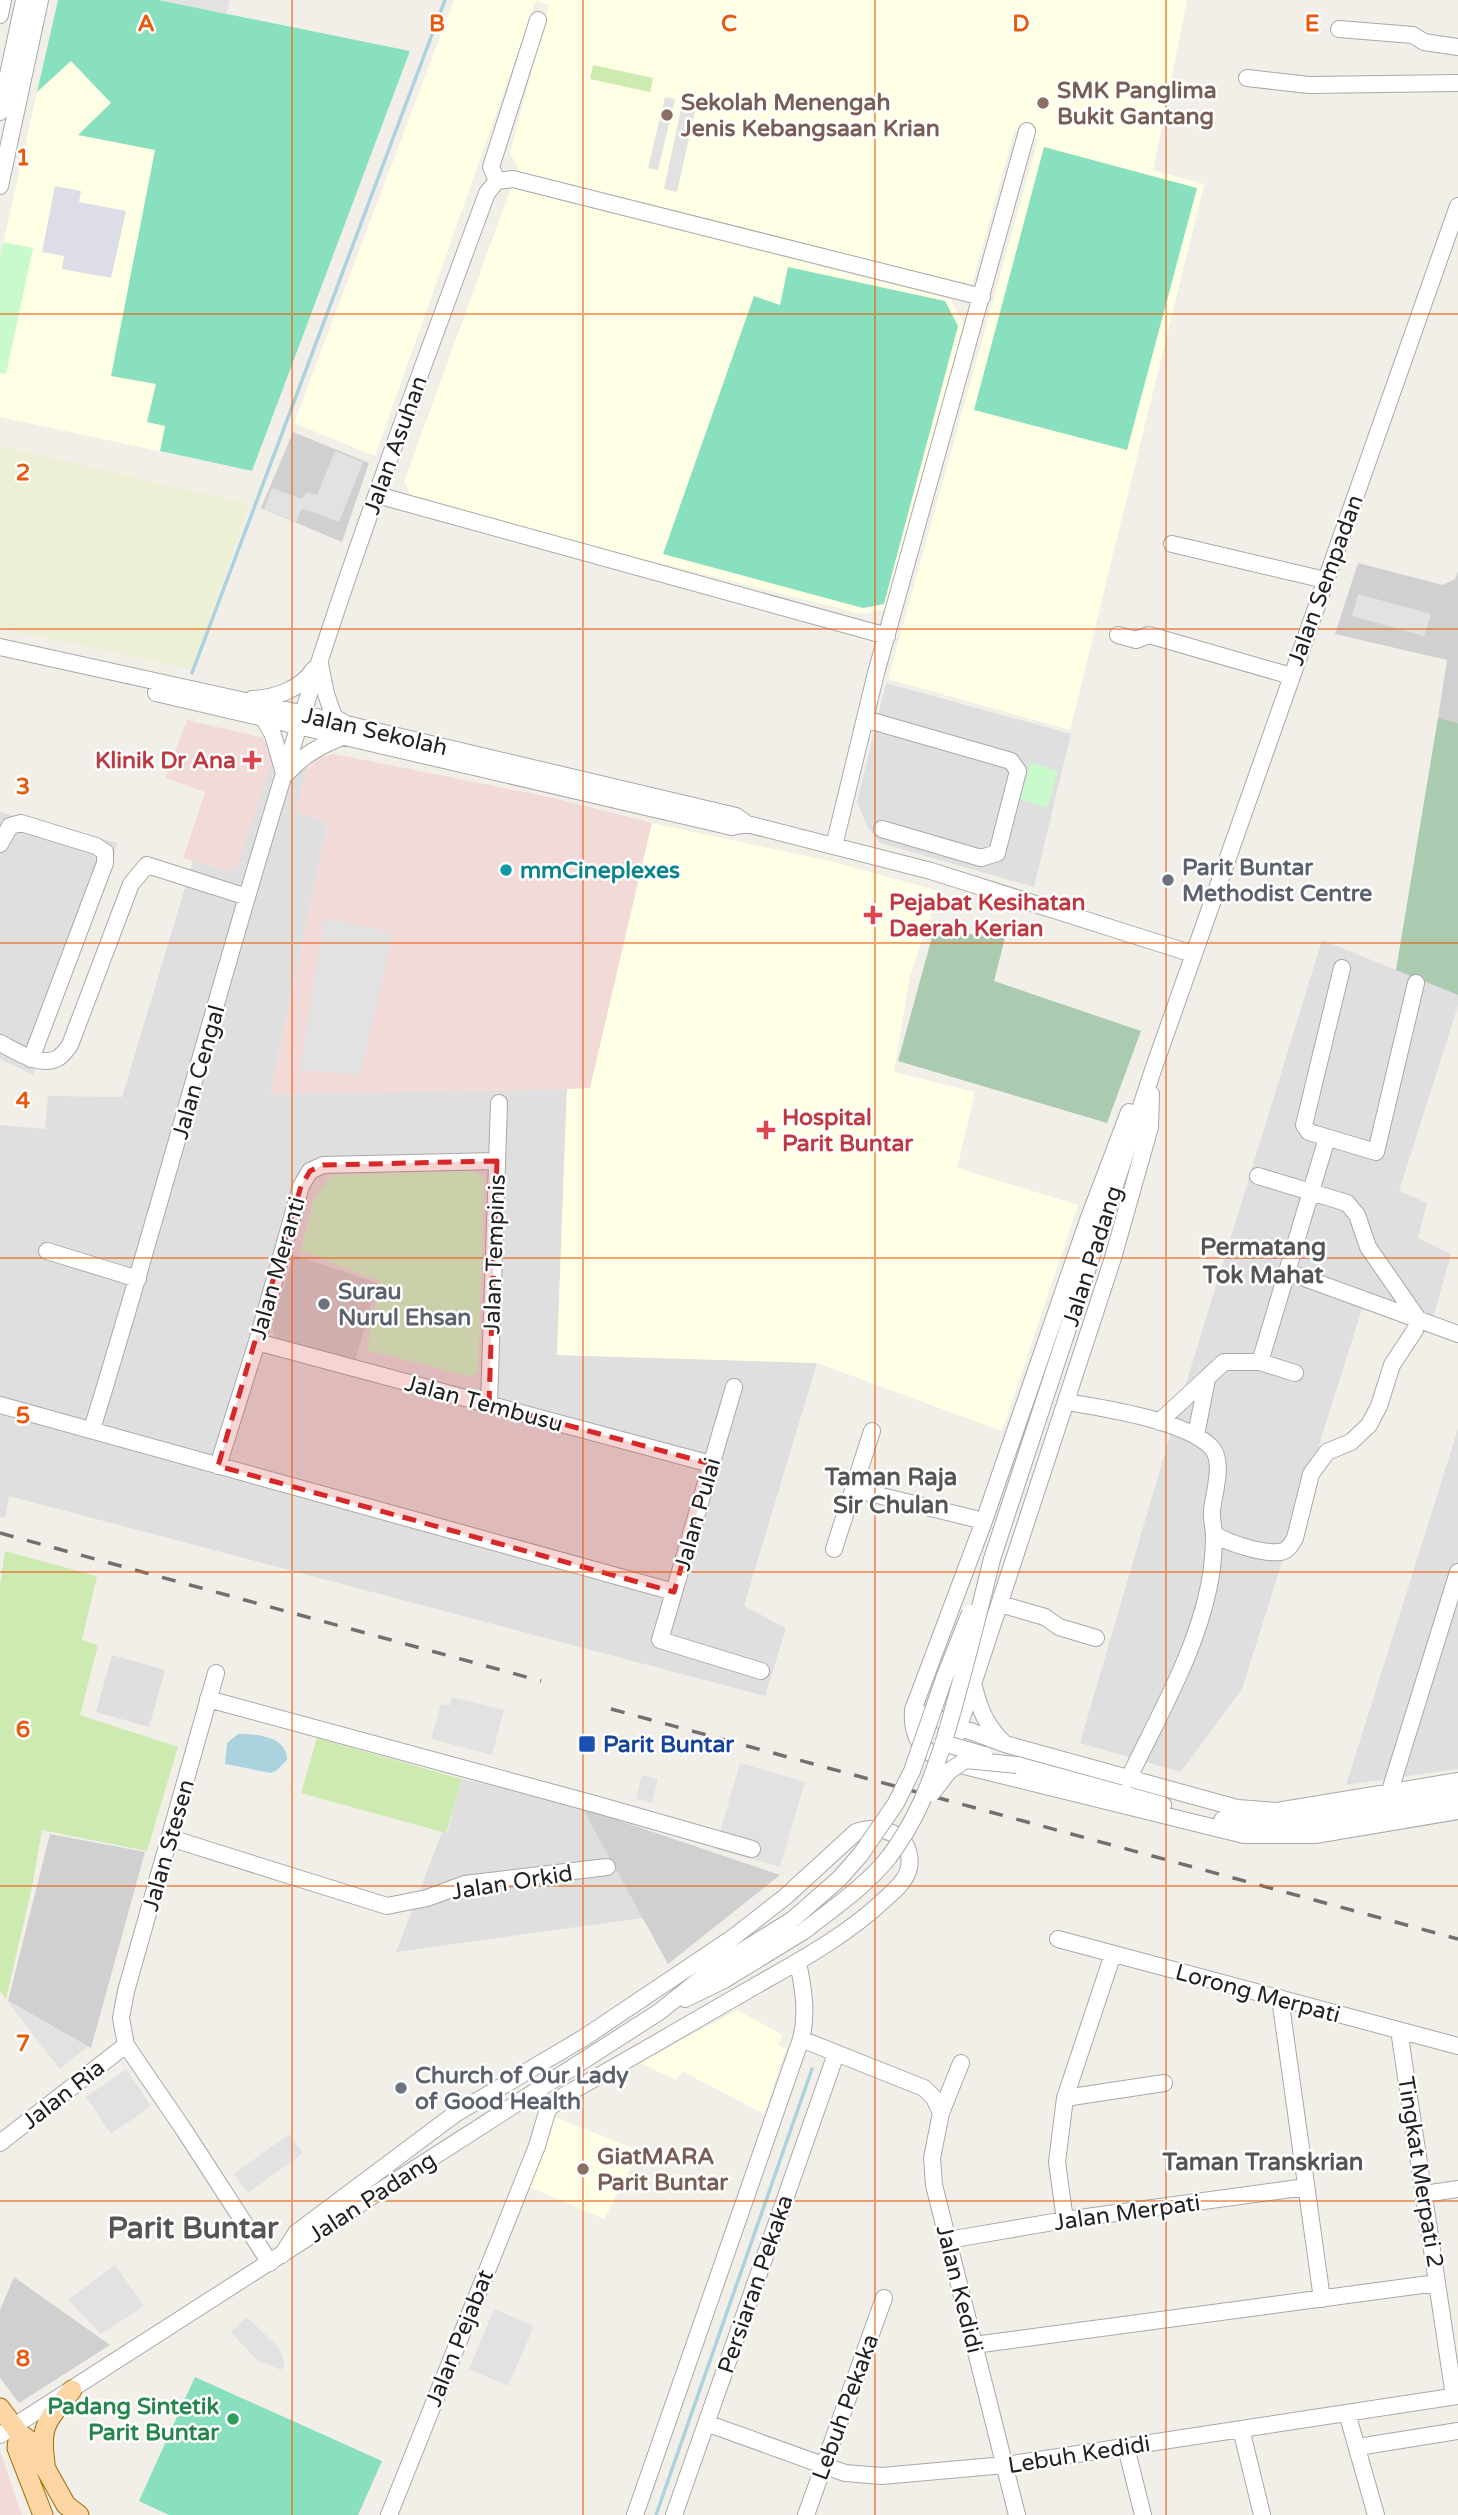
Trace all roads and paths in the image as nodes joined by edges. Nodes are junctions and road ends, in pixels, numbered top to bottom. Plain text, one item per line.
1 (3, 0) edge
2 (24, 0) edge
3 (40, 0) edge
4 (0, 15) edge
5 (538, 20) dead end
6 (1339, 29) dead end
7 (1458, 47) edge
8 (1247, 78) dead end
9 (1458, 83) edge
10 (0, 112) edge
11 (1027, 131) dead end
12 (497, 181) junction
13 (0, 186) edge
14 (1458, 206) edge
15 (982, 297) junction
16 (377, 495) junction
17 (1172, 544) dead end
18 (1325, 580) junction
19 (1118, 635) dead end
20 (887, 636) junction
21 (0, 647) edge
22 (0, 657) edge
23 (320, 661) junction
24 (1291, 676) junction
25 (238, 699) junction
26 (263, 717) junction
27 (865, 719) junction
28 (301, 720) junction
29 (345, 730) junction
30 (285, 775) junction
31 (883, 829) dead end
32 (0, 844) edge
33 (834, 846) junction
34 (247, 897) junction
35 (1193, 954) junction
36 (1342, 968) dead end
37 (1416, 984) dead end
38 (0, 1043) edge
39 (31, 1059) junction
40 (1153, 1070) junction
41 (499, 1103) dead end
42 (1327, 1138) junction
43 (497, 1161) junction
44 (1258, 1177) dead end
45 (1312, 1192) junction
46 (47, 1251) dead end
47 (1288, 1272) junction
48 (138, 1279) junction
49 (1418, 1319) junction
50 (1458, 1334) edge
51 (257, 1342) junction
52 (1260, 1362) junction
53 (1295, 1373) dead end
54 (1207, 1379) junction
55 (734, 1387) dead end
56 (1067, 1402) junction
57 (489, 1404) junction
58 (0, 1405) edge
59 (1160, 1422) junction
60 (92, 1429) junction
61 (872, 1431) dead end
62 (1196, 1435) junction
63 (711, 1464) junction
64 (218, 1466) junction
65 (853, 1489) junction
66 (984, 1521) junction
67 (1214, 1534) junction
68 (834, 1549) dead end
69 (992, 1559) junction
70 (1458, 1572) edge
71 (674, 1592) junction
72 (1000, 1604) junction
73 (1096, 1638) dead end
74 (761, 1671) dead end
75 (216, 1673) dead end
76 (974, 1687) junction
77 (208, 1699) junction
78 (913, 1710) junction
79 (958, 1729) junction
80 (925, 1736) junction
81 (943, 1743) junction
82 (1005, 1744) junction
83 (948, 1762) junction
84 (1017, 1765) junction
85 (996, 1775) junction
86 (1128, 1780) junction
87 (1458, 1781) edge
88 (1389, 1794) junction
89 (1458, 1796) edge
90 (922, 1806) junction
91 (1458, 1811) edge
92 (736, 1836) dead end
93 (170, 1838) junction
94 (718, 1840) junction
95 (752, 1849) dead end
96 (607, 1867) dead end
97 (1058, 1940) dead end
98 (1113, 1954) junction
99 (798, 1962) junction
100 (1280, 1998) junction
101 (659, 2012) junction
102 (1399, 2030) junction
103 (801, 2039) junction
104 (126, 2045) junction
105 (1458, 2046) edge
106 (836, 2054) junction
107 (961, 2063) dead end
108 (1164, 2083) dead end
109 (1065, 2098) junction
110 (941, 2113) junction
111 (0, 2143) edge
112 (1306, 2187) junction
113 (1458, 2189) edge
114 (1424, 2194) junction
115 (1065, 2220) junction
116 (948, 2240) junction
117 (276, 2259) junction
118 (1437, 2283) junction
119 (884, 2298) dead end
120 (1322, 2299) junction
121 (974, 2345) junction
122 (72, 2390) junction
123 (1456, 2396) edge
124 (0, 2408) edge
125 (1347, 2413) junction
126 (706, 2423) junction
127 (1241, 2429) junction
128 (1458, 2431) edge
129 (11, 2432) edge
130 (1126, 2447) junction
131 (1358, 2447) junction
132 (1005, 2465) junction
133 (824, 2466) junction
134 (46, 2467) junction
135 (71, 2511) edge
136 (43, 2515) edge
137 (389, 2515) edge
138 (635, 2515) edge
139 (674, 2515) edge
140 (806, 2515) edge
141 (1017, 2515) edge
142 (1143, 2515) edge
143 (1262, 2515) edge
144 (1376, 2515) edge

1 - 4 street
2 - 10 street
3 - 13 street
5 - 12 street
6 - 7 street
8 - 9 street
11 - 15 street
12 - 15 street
12 - 16 street, Jalan Asuhan
14 - 18 street, Jalan Sempadan
15 - 20 street
16 - 20 street
16 - 23 street, Jalan Asuhan
17 - 18 street
18 - 24 street, Jalan Sempadan
19 - 24 street
20 - 27 street
21 - 25 street, Jalan Sekolah
22 - 26 street, Jalan Sekolah
23 - 25 street
23 - 28 street, Jalan Asuhan
23 - 29 street
24 - 35 street, Jalan Sempadan
25 - 28 street, Jalan Sekolah
26 - 28 street, Jalan Sekolah
26 - 30 street
27 - 31 street
27 - 33 street
28 - 29 street, Jalan Sekolah
28 - 30 street, Jalan Cengal
29 - 30 street
29 - 33 street, Jalan Sekolah
30 - 34 street, Jalan Cengal
32 - 39 street
33 - 35 street, Jalan Sekolah
34 - 39 street
34 - 48 street, Jalan Cengal
35 - 40 street, Jalan Padang
36 - 42 street
37 - 42 street
38 - 39 street
40 - 56 street
40 - 66 street
40 - 69 street, Jalan Padang
41 - 43 street, Jalan Tempinis
42 - 45 street
43 - 51 street, Jalan Meranti
43 - 57 street, Jalan Tempinis
44 - 45 street
45 - 47 street
45 - 49 street
46 - 48 street
47 - 49 street
47 - 52 street
48 - 60 street, Jalan Cengal
49 - 50 street
49 - 67 street
51 - 57 street, Jalan Tembusu
51 - 64 street, Jalan Meranti
52 - 53 street
52 - 54 street
54 - 59 street
54 - 62 street
55 - 63 street, Jalan Pulai
56 - 59 street
56 - 72 street
57 - 63 street, Jalan Tembusu
58 - 60 street
59 - 62 street
60 - 64 street
61 - 65 street
62 - 67 street
63 - 71 street, Jalan Pulai
64 - 71 street
65 - 66 street
65 - 68 street
66 - 78 street
67 - 86 street
69 - 80 street, Jalan Padang, bridge
69 - 81 street, Jalan Padang, bridge
70 - 88 street
71 - 74 street, Jalan Pulai
72 - 73 street
72 - 76 street
75 - 77 street, Jalan Stesen
76 - 79 street
76 - 82 street
77 - 93 street, Jalan Stesen
77 - 94 street
78 - 79 street
78 - 83 street
79 - 82 street
79 - 83 street
80 - 81 street, bridge
80 - 101 street, Jalan Padang, bridge
81 - 84 street, bridge
81 - 90 street, Jalan Padang, bridge
82 - 85 street
82 - 86 street
83 - 85 street
84 - 89 street
84 - 90 street, bridge
85 - 91 street
86 - 88 street
87 - 88 street
90 - 101 street, Jalan Padang, bridge
92 - 94 street
93 - 96 street, Jalan Orkid
93 - 104 street, Jalan Stesen
94 - 95 street
97 - 98 street, Lorong Merpati
98 - 100 street, Lorong Merpati
98 - 109 street
99 - 103 street
99 - 117 street
99 - 137 street, Jalan Pejabat
100 - 102 street, Lorong Merpati
100 - 112 street
101 - 117 street, Jalan Padang
102 - 105 street, Lorong Merpati
102 - 114 street, Tingkat Merpati 2
103 - 106 street
103 - 138 street
104 - 111 street, Jalan Ria
104 - 117 street
106 - 110 street
106 - 126 street, Persiaran Pekaka
107 - 110 street, Jalan Kedidi
108 - 109 street
109 - 115 street
110 - 116 street, Jalan Kedidi
112 - 115 street, Jalan Merpati
112 - 120 street
113 - 114 street
114 - 118 street, Tingkat Merpati 2
115 - 116 street, Jalan Merpati
116 - 121 street, Jalan Kedidi
117 - 122 street, Jalan Padang
118 - 120 street
118 - 123 street, Tingkat Merpati 2
119 - 133 street, Lebuh Pekaka
120 - 121 street
121 - 132 street, Jalan Kedidi
122 - 129 street, Jalan Padang
122 - 134 main road
123 - 125 street, Lebuh Kedidi
124 - 129 main road
125 - 127 street, Lebuh Kedidi
125 - 131 street
126 - 133 street, Lebuh Kedidi
126 - 139 street, Persiaran Pekaka
127 - 130 street, Lebuh Kedidi
127 - 143 street
128 - 131 street
129 - 134 main road
129 - 136 main road
130 - 132 street, Lebuh Kedidi
130 - 142 street
131 - 144 street
132 - 133 street, Lebuh Kedidi
132 - 141 street, Jalan Kedidi
133 - 140 street, Lebuh Pekaka
134 - 135 main road

